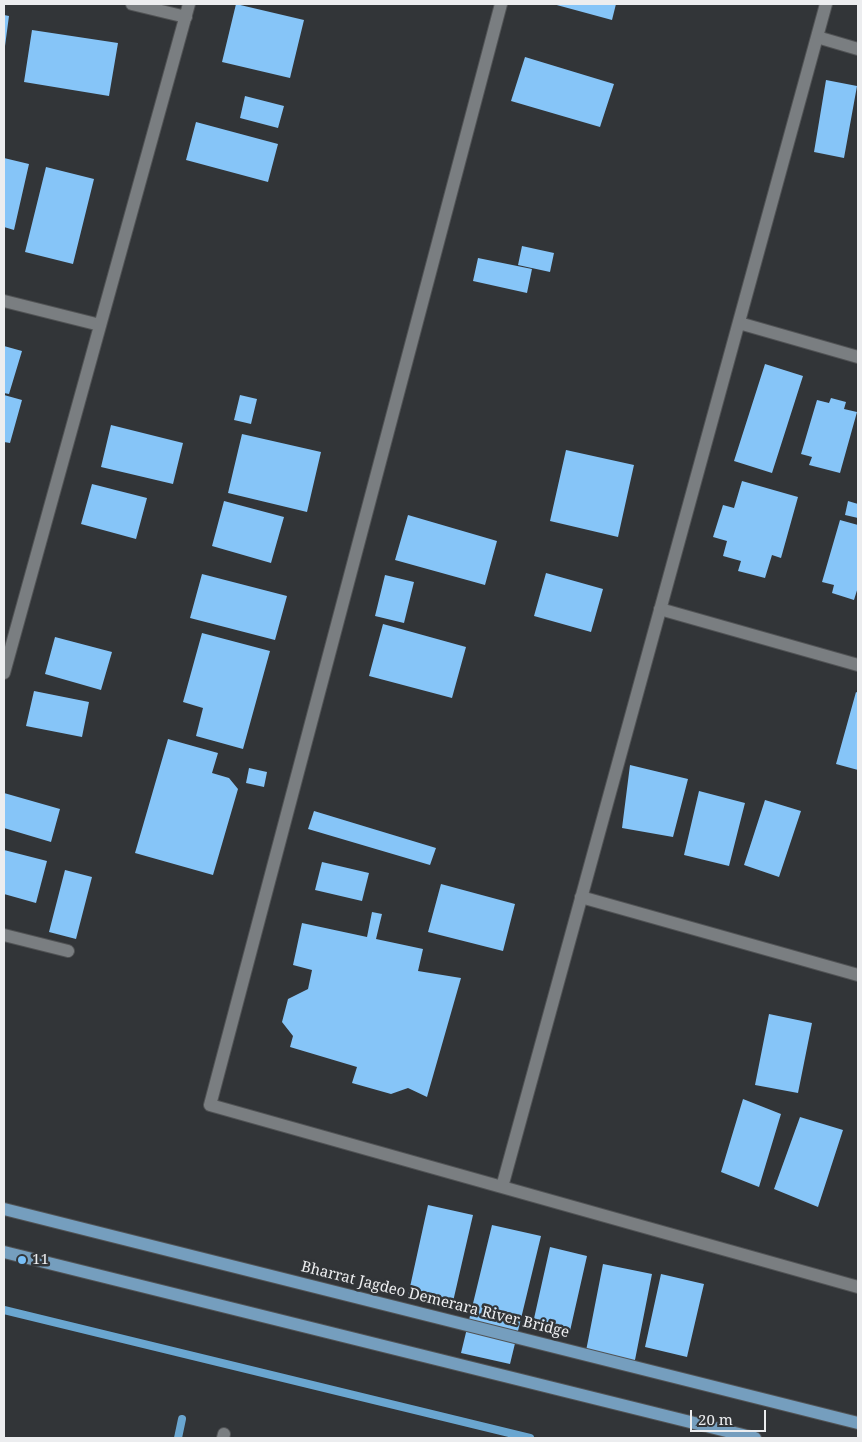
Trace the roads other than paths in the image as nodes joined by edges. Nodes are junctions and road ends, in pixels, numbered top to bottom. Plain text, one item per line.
1 (132, 4) edge
2 (189, 4) edge
3 (501, 4) edge
4 (826, 4) edge
5 (186, 17) junction
6 (817, 38) junction
7 (858, 49) edge
8 (4, 300) edge
9 (739, 323) junction
10 (100, 326) junction
11 (858, 357) edge
12 (660, 609) junction
13 (4, 624) edge
14 (17, 627) junction
15 (858, 665) edge
16 (4, 674) edge
17 (581, 897) junction
18 (4, 935) edge
19 (68, 951) dead end
20 (858, 975) edge
21 (502, 1187) junction
22 (4, 1209) edge
23 (4, 1252) edge
24 (858, 1287) edge
25 (858, 1424) edge
26 (755, 1438) edge

1 - 5 street
2 - 5 street
3 - 21 street
4 - 6 street
5 - 10 street
6 - 7 street
6 - 9 street
8 - 10 street
9 - 11 street
9 - 12 street
10 - 14 street
12 - 15 street
12 - 17 street
13 - 14 street
14 - 16 street
17 - 20 street
17 - 21 street
18 - 19 street
21 - 24 street
22 - 25 main road, Bharrat Jagdeo Demerara River Bridge
23 - 26 main road

